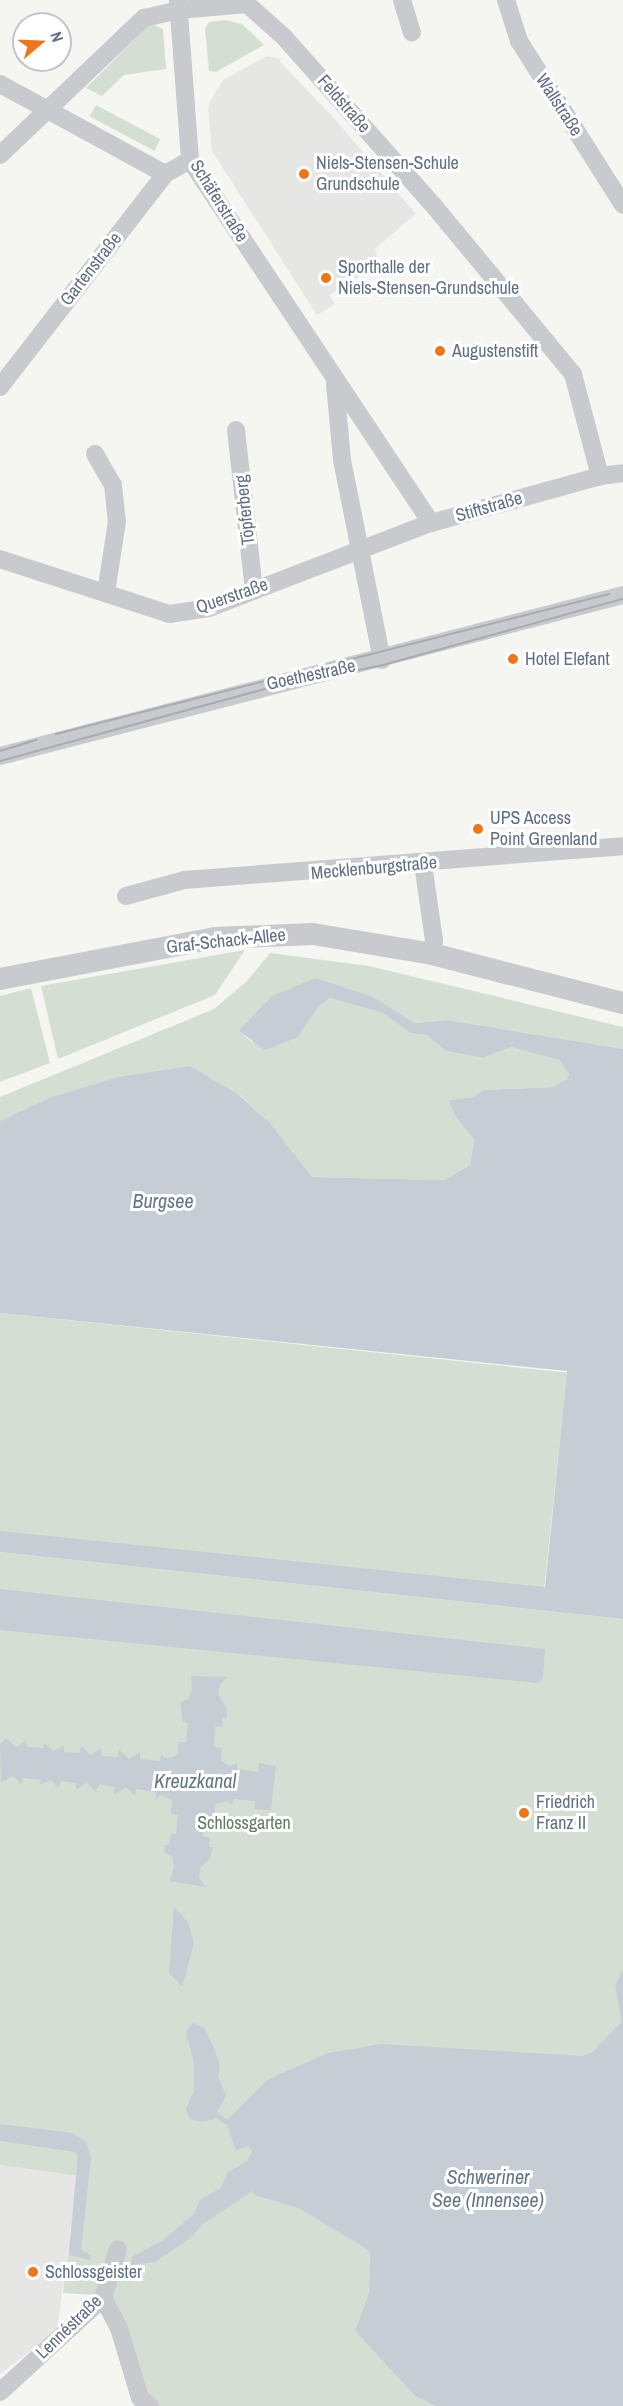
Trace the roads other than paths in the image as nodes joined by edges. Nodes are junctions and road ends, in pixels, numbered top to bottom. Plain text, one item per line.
1 (402, 0) edge
2 (506, 0) edge
3 (247, 2) edge
4 (179, 5) edge
5 (412, 32) dead end
6 (0, 84) edge
7 (47, 111) junction
8 (0, 155) edge
9 (190, 160) junction
10 (165, 174) junction
11 (623, 205) edge
12 (334, 377) junction
13 (0, 387) edge
14 (236, 430) dead end
15 (95, 454) dead end
16 (623, 473) edge
17 (600, 476) junction
18 (431, 523) junction
19 (358, 549) junction
20 (0, 559) edge
21 (254, 590) junction
22 (106, 593) junction
23 (623, 595) edge
24 (382, 660) junction
25 (0, 756) edge
26 (623, 846) edge
27 (423, 864) junction
28 (126, 896) dead end
29 (432, 954) junction
30 (7, 979) edge
31 (623, 1003) edge
32 (118, 2249) dead end
33 (103, 2298) junction
34 (0, 2392) edge
35 (150, 2406) edge

1 - 5 street
2 - 11 street, Wallstraße
3 - 4 street, Feldstraße
3 - 17 street, Feldstraße
4 - 7 street, Feldstraße
4 - 9 street, Schäferstraße
6 - 7 street
7 - 8 street, Feldstraße
7 - 10 street
9 - 10 street, Gartenstraße
9 - 12 street, Schäferstraße
10 - 13 street, Gartenstraße
12 - 18 street, Schäferstraße
12 - 19 street, Schäferstraße
14 - 21 street, Töpferberg
15 - 22 street
16 - 17 street, Stiftstraße
17 - 18 street, Stiftstraße
18 - 19 street, Stiftstraße
19 - 21 street, Querstraße
19 - 24 street, Schäferstraße
20 - 22 street, Querstraße
21 - 22 street, Querstraße
23 - 24 street, Goethestraße
24 - 25 street, Goethestraße
26 - 27 street, Mecklenburgstraße
27 - 28 street, Mecklenburgstraße
27 - 29 street
29 - 30 street, Graf-Schack-Allee
29 - 31 street, Graf-Schack-Allee
32 - 33 street, Lennéstraße
33 - 34 street, Lennéstraße
33 - 35 street

